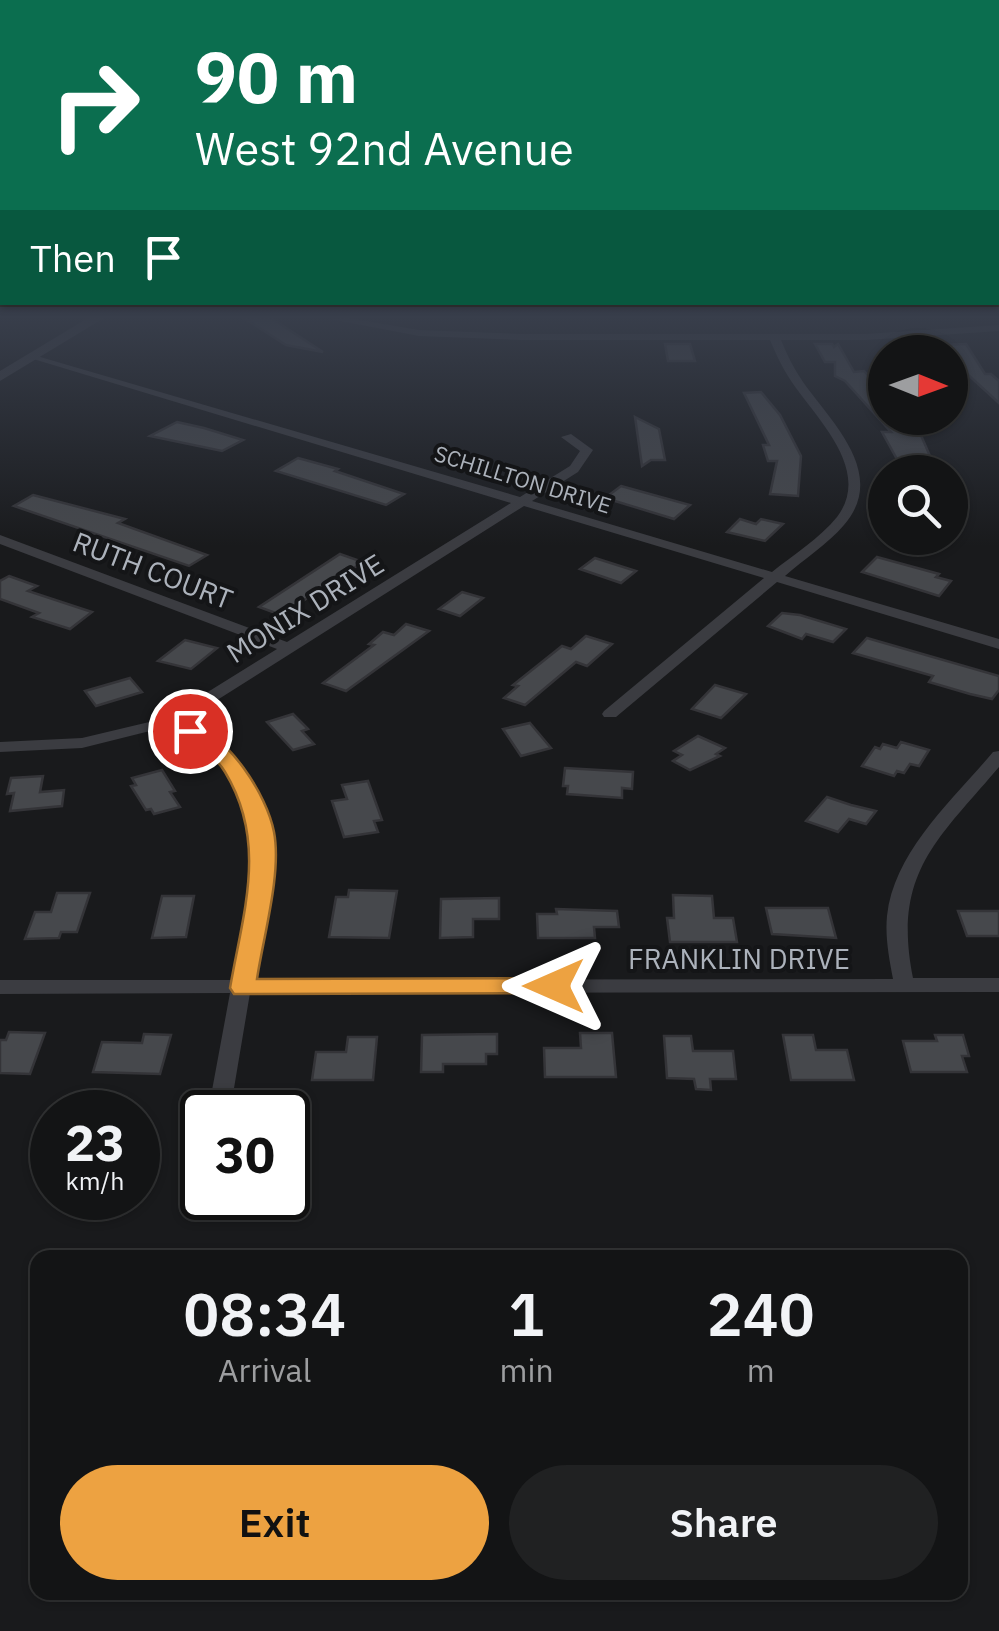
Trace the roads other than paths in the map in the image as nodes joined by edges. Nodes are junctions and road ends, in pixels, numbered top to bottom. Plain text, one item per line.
1 (163, 394) edge
2 (807, 394) edge
3 (567, 437) dead end
4 (522, 500) junction
5 (0, 538) edge
6 (777, 576) junction
7 (999, 644) edge
8 (288, 648) junction
9 (610, 714) dead end
10 (172, 721) junction
11 (0, 748) edge
12 (999, 756) edge
13 (904, 984) junction
14 (999, 985) edge
15 (0, 986) edge
16 (243, 988) junction
17 (223, 1090) edge

1 - 4 street, SCHILLTON DRIVE
2 - 6 street
3 - 4 street, MONIX DRIVE
4 - 6 street, SCHILLTON DRIVE
4 - 8 street, MONIX DRIVE
5 - 8 street, RUTH COURT
6 - 7 street, SCHILLTON DRIVE
6 - 9 street
8 - 10 street, MONIX DRIVE
10 - 11 street, MONIX DRIVE
10 - 16 street
12 - 13 street
13 - 14 street, FRANKLIN DRIVE
13 - 16 street, FRANKLIN DRIVE
15 - 16 street, FRANKLIN DRIVE
16 - 17 street

